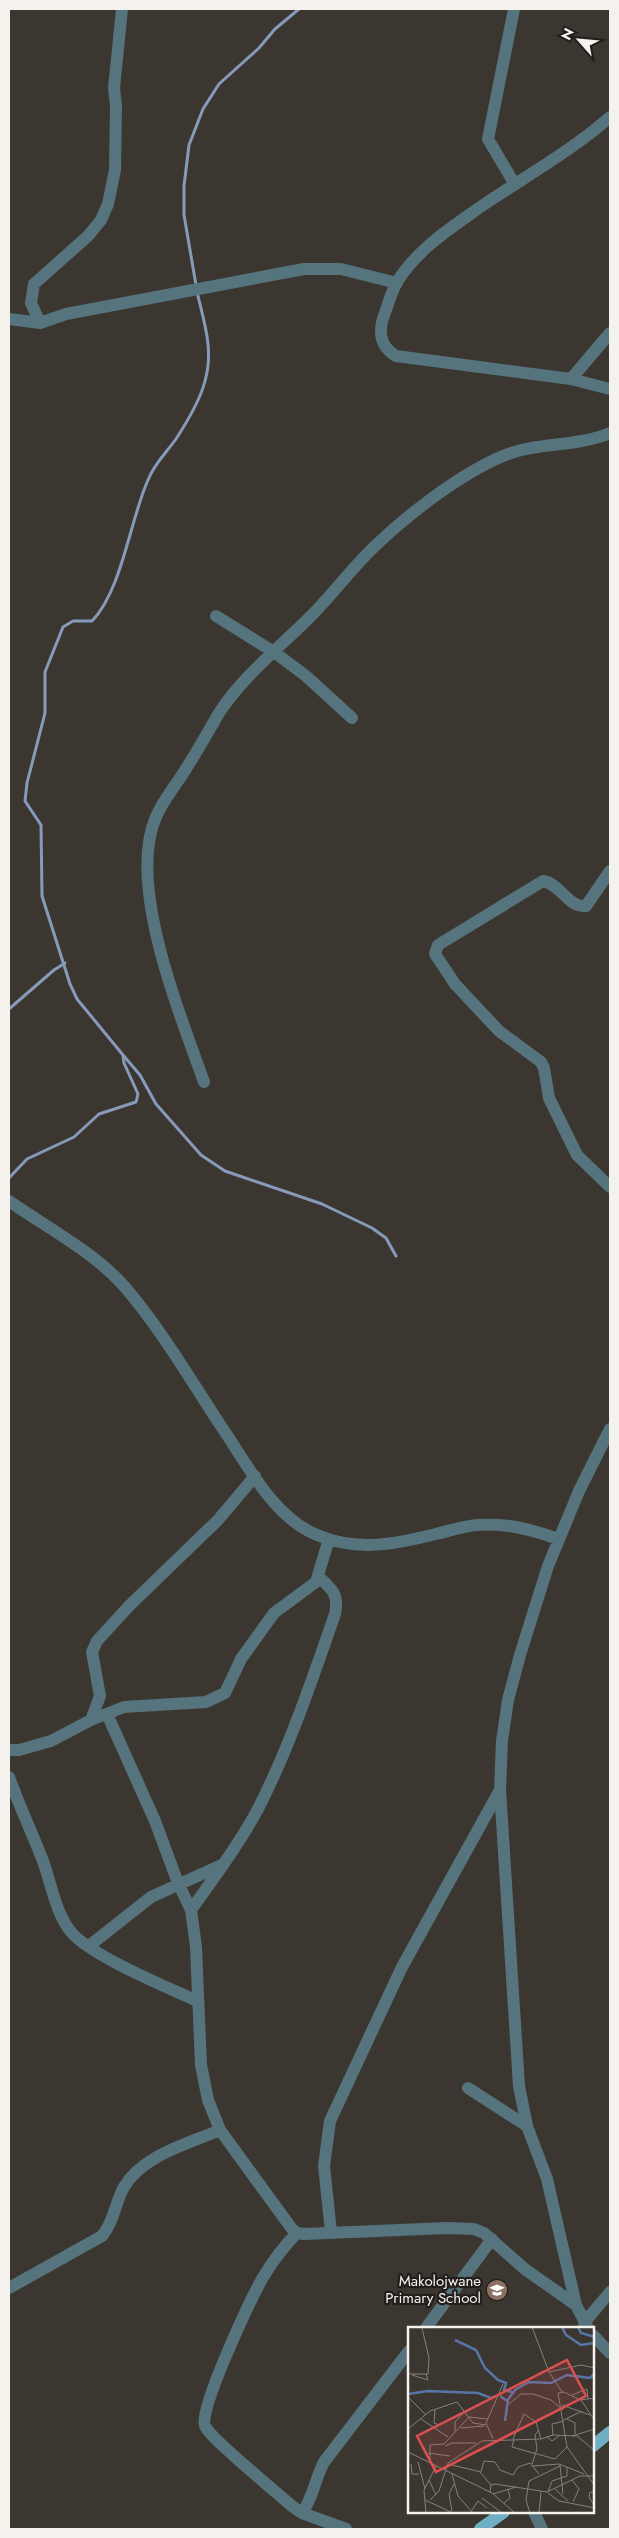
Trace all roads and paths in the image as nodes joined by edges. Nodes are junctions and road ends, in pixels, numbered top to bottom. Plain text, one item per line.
1 (122, 9) edge
2 (514, 9) edge
3 (610, 117) edge
4 (514, 183) junction
5 (397, 283) junction
6 (9, 318) edge
7 (40, 323) junction
8 (610, 333) edge
9 (570, 379) junction
10 (610, 389) edge
11 (610, 433) edge
12 (216, 616) dead end
13 (274, 652) junction
14 (352, 718) dead end
15 (610, 871) edge
16 (204, 1082) dead end
17 (610, 1187) edge
18 (9, 1201) edge
19 (610, 1429) edge
20 (255, 1476) junction
21 (558, 1539) junction
22 (329, 1540) junction
23 (319, 1577) junction
24 (100, 1696) junction
25 (124, 1707) junction
26 (107, 1714) junction
27 (91, 1720) junction
28 (9, 1750) edge
29 (9, 1777) edge
30 (500, 1790) junction
31 (224, 1864) junction
32 (178, 1883) junction
33 (191, 1910) junction
34 (89, 1946) junction
35 (198, 2001) junction
36 (468, 2088) dead end
37 (527, 2126) junction
38 (220, 2130) junction
39 (330, 2232) junction
40 (296, 2233) junction
41 (492, 2239) junction
42 (9, 2288) edge
43 (610, 2292) edge
44 (576, 2305) junction
45 (586, 2325) edge
46 (427, 2327) edge
47 (594, 2336) edge
48 (408, 2352) edge
49 (610, 2353) edge
50 (610, 2432) edge
51 (594, 2445) edge
52 (302, 2513) junction
53 (503, 2513) edge
54 (534, 2513) edge
55 (346, 2529) edge
56 (480, 2529) edge
57 (542, 2529) edge

1 - 7 street
2 - 4 street
3 - 4 street
4 - 5 street
5 - 7 street
5 - 9 street
6 - 7 street
8 - 9 street
9 - 10 street
11 - 13 street
12 - 13 street
13 - 14 street
13 - 16 street
15 - 17 street
18 - 20 street
19 - 21 street
20 - 22 street
20 - 24 street
21 - 22 street
21 - 30 street
22 - 23 street
23 - 25 street
23 - 31 street
24 - 25 street
24 - 27 street
25 - 26 street
26 - 27 street
26 - 32 street
27 - 28 street
29 - 34 street
30 - 37 street
30 - 39 street
31 - 32 street
31 - 33 street
32 - 33 street
32 - 34 street
33 - 35 street
34 - 35 street
35 - 38 street
36 - 37 street
37 - 44 street
38 - 40 street
38 - 42 street
39 - 40 street
39 - 41 street
40 - 52 street
41 - 44 street
41 - 46 street
43 - 45 street
44 - 45 street
47 - 49 street
48 - 52 street
50 - 51 main road
52 - 55 street
53 - 56 main road
54 - 57 street

